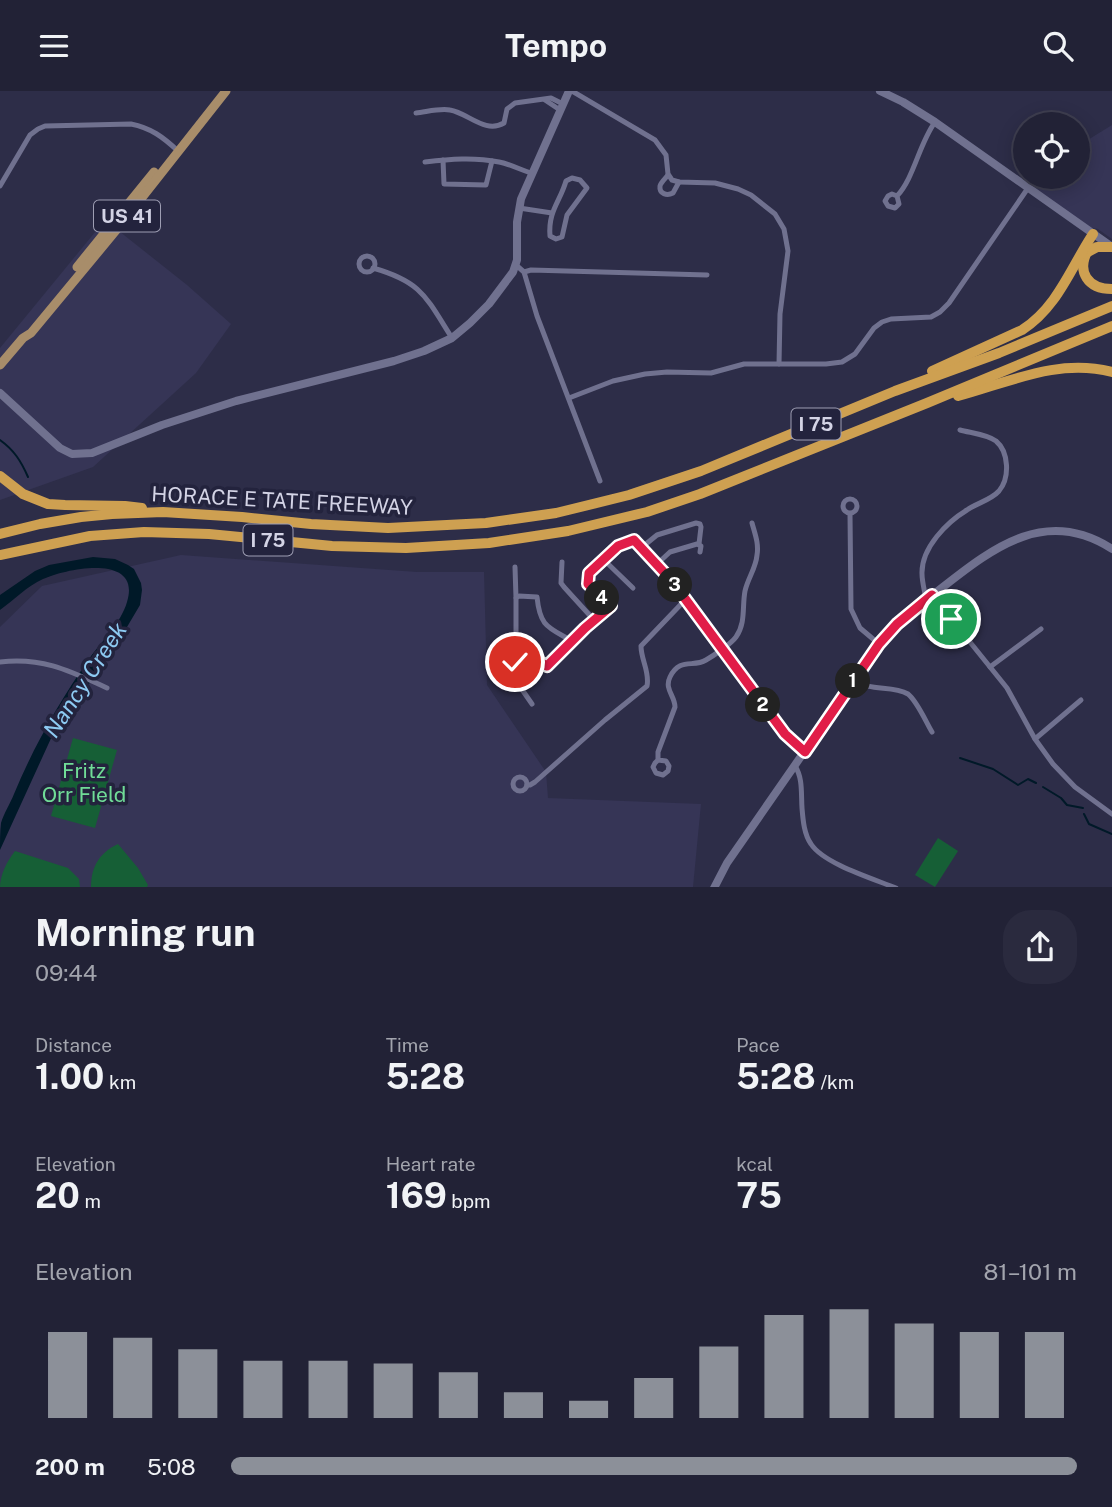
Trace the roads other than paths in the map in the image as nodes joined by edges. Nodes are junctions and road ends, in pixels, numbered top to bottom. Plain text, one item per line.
1 (219, 91) edge
2 (226, 91) edge
3 (570, 91) edge
4 (880, 91) edge
5 (562, 107) junction
6 (415, 113) dead end
7 (935, 122) junction
8 (176, 149) junction
9 (443, 160) junction
10 (492, 161) junction
11 (425, 162) dead end
12 (531, 173) junction
13 (668, 174) junction
14 (1013, 177) edge
15 (678, 182) junction
16 (0, 186) edge
17 (1027, 189) edge
18 (1029, 189) edge
19 (898, 196) dead end
20 (519, 208) junction
21 (552, 213) junction
22 (1096, 235) junction
23 (1112, 247) edge
24 (1086, 253) junction
25 (516, 265) junction
26 (373, 268) dead end
27 (524, 272) junction
28 (707, 275) dead end
29 (1112, 289) edge
30 (1112, 306) edge
31 (1112, 326) edge
32 (452, 338) junction
33 (779, 364) junction
34 (0, 365) edge
35 (1112, 372) edge
36 (895, 391) junction
37 (0, 393) edge
38 (569, 398) junction
39 (927, 403) junction
40 (960, 430) dead end
41 (0, 476) edge
42 (600, 481) dead end
43 (163, 512) junction
44 (850, 514) dead end
45 (752, 523) dead end
46 (0, 534) edge
47 (699, 544) junction
48 (641, 548) junction
49 (1112, 549) edge
50 (700, 552) dead end
51 (0, 555) edge
52 (603, 559) junction
53 (562, 562) dead end
54 (657, 564) junction
55 (515, 567) dead end
56 (633, 589) dead end
57 (516, 598) junction
58 (929, 598) junction
59 (686, 599) junction
60 (594, 620) junction
61 (1041, 629) dead end
62 (572, 641) junction
63 (879, 644) junction
64 (721, 648) junction
65 (516, 651) junction
66 (0, 662) edge
67 (990, 667) junction
68 (855, 679) junction
69 (107, 688) dead end
70 (1081, 700) dead end
71 (532, 704) dead end
72 (932, 732) dead end
73 (1035, 739) junction
74 (805, 752) junction
75 (658, 760) dead end
76 (795, 766) junction
77 (527, 785) dead end
78 (1112, 802) edge
79 (1105, 810) junction
80 (1112, 814) edge
81 (879, 885) edge
82 (714, 887) edge
83 (896, 887) edge

1 - 8 main road, US 41
2 - 8 main road, US 41
3 - 5 street
3 - 13 street
4 - 7 street
5 - 6 street
5 - 12 street
7 - 14 street
7 - 19 street
8 - 16 street
8 - 34 main road, US 41
9 - 10 street
9 - 10 street
9 - 11 street
10 - 12 street
12 - 20 street
13 - 15 street
13 - 15 street
15 - 33 street
17 - 33 street
18 - 22 street
20 - 21 street
20 - 25 street
21 - 21 street
22 - 23 street
22 - 24 highway
22 - 36 highway
23 - 24 highway
24 - 29 highway
25 - 27 street
25 - 32 street
26 - 32 street
27 - 28 street
27 - 38 street
30 - 36 highway, HORACE E TATE FREEWAY / I 75
31 - 39 highway, HORACE E TATE FREEWAY / I 75
32 - 37 street
33 - 38 street
35 - 39 highway
36 - 43 highway, HORACE E TATE FREEWAY / I 75
38 - 42 street
39 - 51 highway, HORACE E TATE FREEWAY / I 75
40 - 58 street
41 - 43 highway
43 - 46 highway, HORACE E TATE FREEWAY / I 75
44 - 63 street
45 - 64 street
47 - 48 street
47 - 50 street
47 - 54 street
48 - 52 street
48 - 54 street
49 - 58 street
52 - 56 street
52 - 60 street
53 - 60 street
54 - 59 street
55 - 57 street
57 - 62 street
57 - 65 street
58 - 63 street
58 - 67 street
59 - 64 street
59 - 77 street
60 - 62 street
61 - 67 street
62 - 65 street
63 - 68 street
64 - 74 street
64 - 75 street
65 - 71 street
66 - 69 street
67 - 73 street
68 - 72 street
68 - 74 street
70 - 73 street
73 - 79 street
74 - 76 street
76 - 81 street
76 - 82 street
78 - 79 street
79 - 80 street
81 - 83 street

